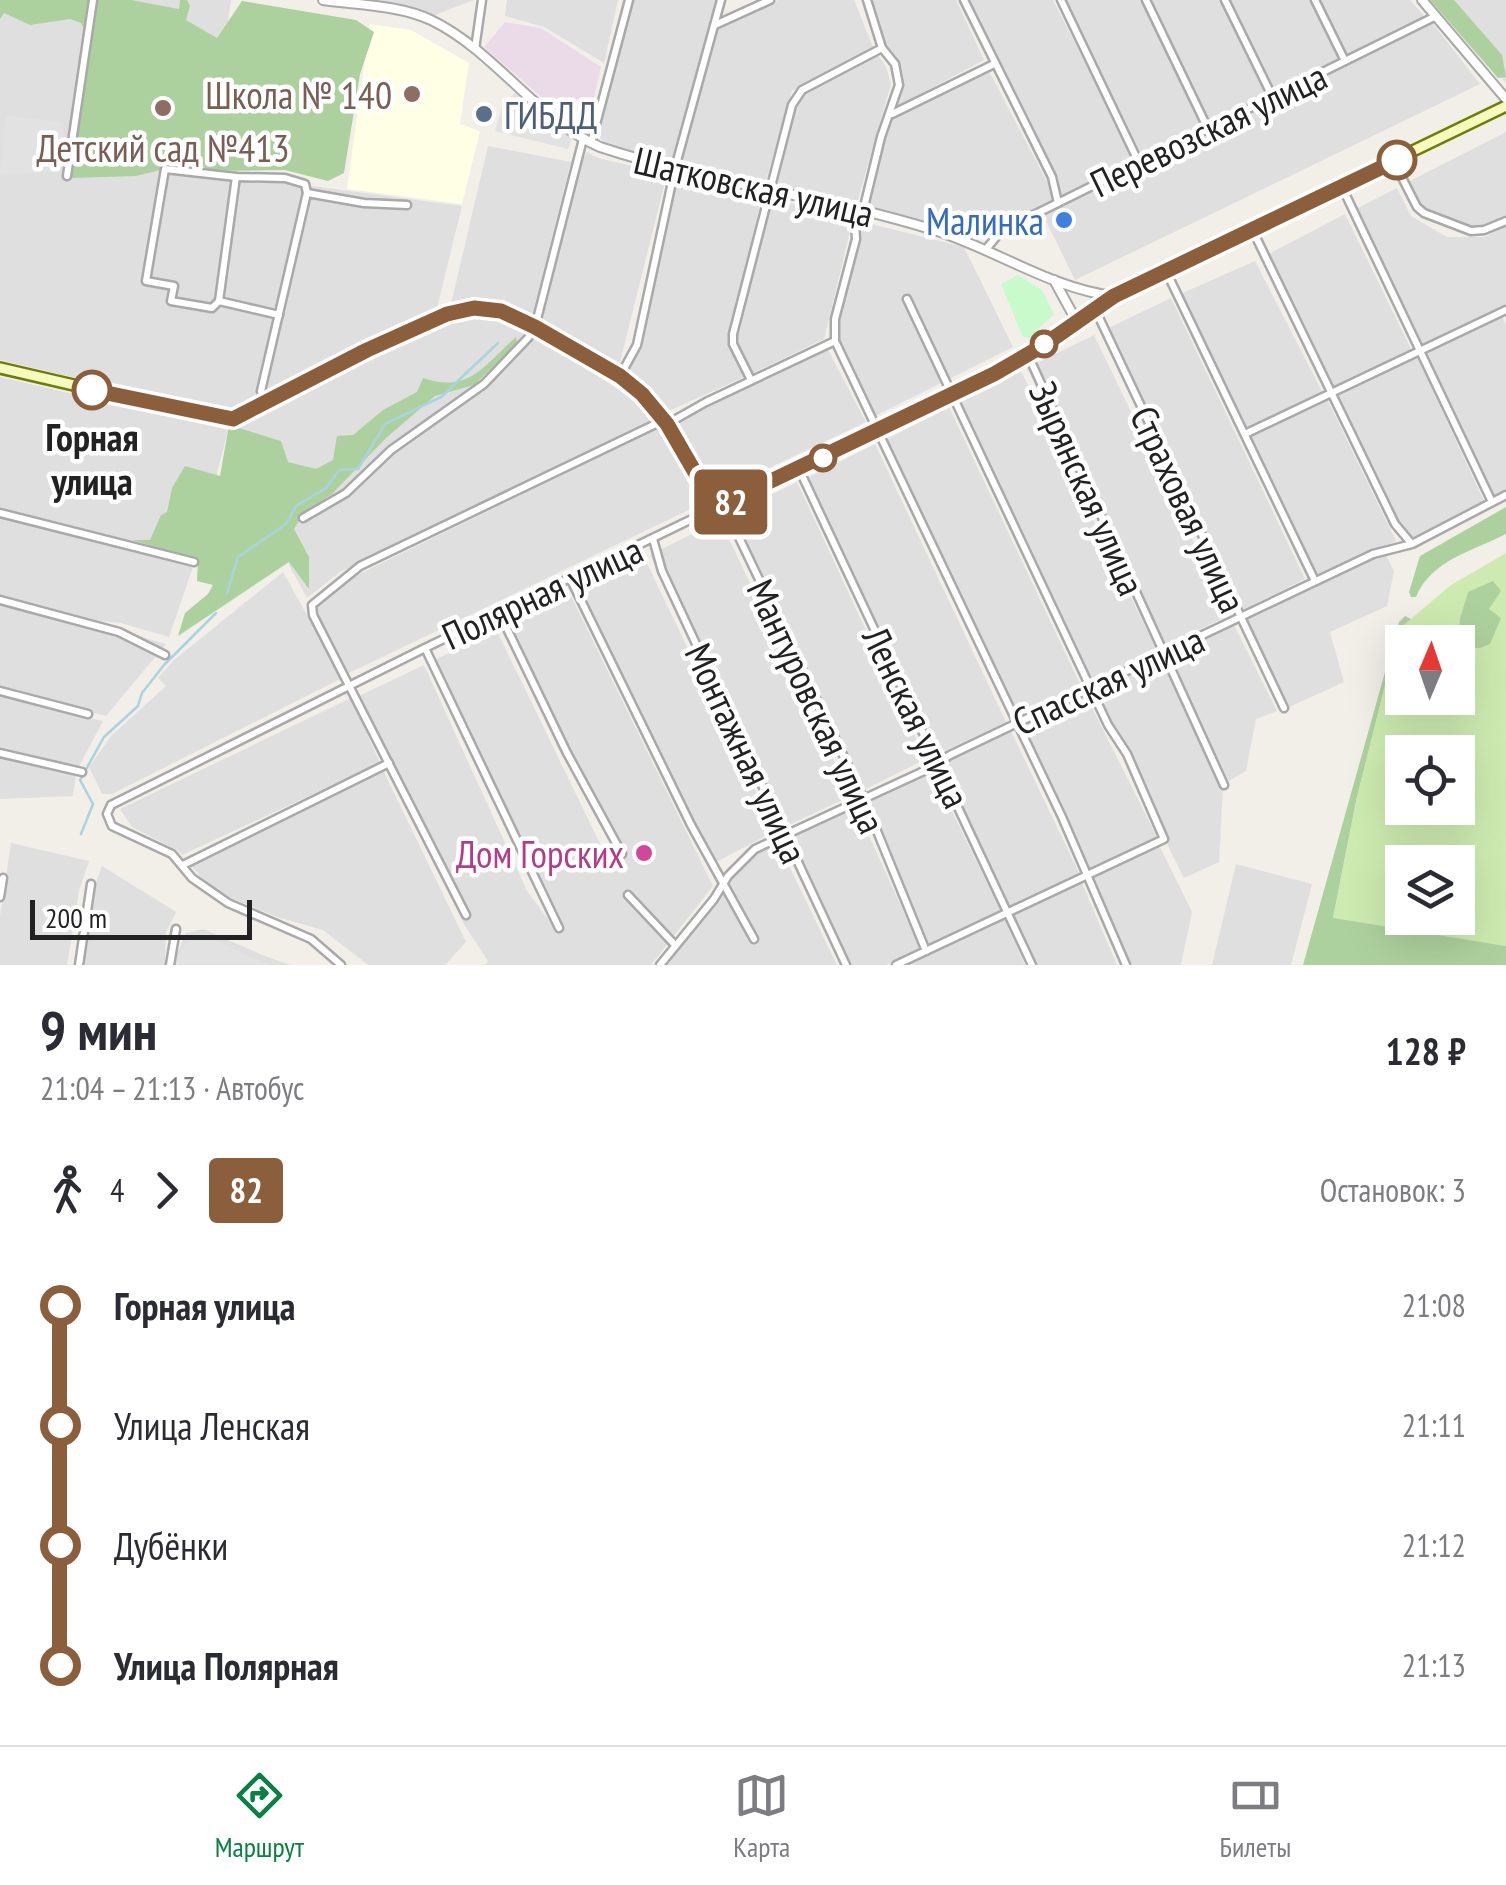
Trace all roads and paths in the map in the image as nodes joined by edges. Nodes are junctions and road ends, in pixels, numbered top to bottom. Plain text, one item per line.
1 (93, 0) edge
2 (324, 0) edge
3 (482, 0) edge
4 (629, 0) edge
5 (720, 0) edge
6 (770, 0) edge
7 (867, 0) edge
8 (964, 0) edge
9 (1061, 0) edge
10 (1146, 0) edge
11 (1225, 0) edge
12 (1314, 0) edge
13 (1422, 0) edge
14 (1436, 16) junction
15 (714, 25) junction
16 (882, 48) junction
17 (475, 50) junction
18 (1345, 62) junction
19 (994, 64) junction
20 (1272, 96) junction
21 (1506, 103) edge
22 (890, 115) junction
23 (1208, 130) junction
24 (587, 141) junction
25 (1394, 162) junction
26 (1139, 163) junction
27 (676, 168) junction
28 (67, 176) dead end
29 (236, 177) junction
30 (1342, 187) junction
31 (768, 189) junction
32 (307, 194) junction
33 (1058, 203) junction
34 (407, 204) dead end
35 (858, 210) junction
36 (1506, 221) edge
37 (1252, 229) junction
38 (986, 248) junction
39 (1166, 271) junction
40 (1054, 280) junction
41 (1114, 296) junction
42 (907, 300) dead end
43 (219, 301) junction
44 (1095, 309) junction
45 (1506, 310) edge
46 (278, 315) junction
47 (1077, 322) junction
48 (535, 327) junction
49 (835, 341) junction
50 (1419, 351) junction
51 (1028, 354) junction
52 (0, 368) edge
53 (620, 376) junction
54 (752, 380) junction
55 (1333, 392) junction
56 (951, 396) junction
57 (265, 404) junction
58 (666, 422) junction
59 (878, 430) junction
60 (1245, 434) junction
61 (799, 469) junction
62 (1506, 495) edge
63 (1492, 502) junction
64 (723, 504) junction
65 (0, 513) edge
66 (303, 518) dead end
67 (653, 540) junction
68 (1412, 544) junction
69 (194, 562) dead end
70 (570, 578) junction
71 (1315, 581) junction
72 (0, 600) edge
73 (498, 612) junction
74 (1240, 618) junction
75 (424, 648) junction
76 (1166, 652) junction
77 (165, 655) dead end
78 (351, 686) junction
79 (1090, 688) junction
80 (0, 690) edge
81 (1284, 708) dead end
82 (88, 714) dead end
83 (1016, 723) junction
84 (0, 753) edge
85 (938, 762) junction
86 (389, 763) junction
87 (82, 772) dead end
88 (1224, 786) dead end
89 (863, 798) junction
90 (784, 834) junction
91 (622, 854) dead end
92 (183, 865) junction
93 (1088, 876) junction
94 (4, 878) dead end
95 (91, 884) dead end
96 (723, 885) junction
97 (628, 895) dead end
98 (0, 897) edge
99 (1008, 912) junction
100 (466, 915) dead end
101 (559, 928) dead end
102 (176, 929) dead end
103 (754, 939) dead end
104 (675, 945) junction
105 (926, 950) junction
106 (78, 965) edge
107 (170, 965) edge
108 (341, 965) edge
109 (660, 965) edge
110 (846, 965) edge
111 (896, 965) edge
112 (1032, 965) edge
113 (1126, 965) edge

1 - 28 street
2 - 17 street, Шатковская улица
3 - 17 street
4 - 24 street
5 - 15 street
6 - 15 street
7 - 16 street
8 - 19 street
9 - 26 street
10 - 23 street
11 - 20 street
12 - 18 street
13 - 14 street
14 - 18 street, Перевозская улица
14 - 21 street
15 - 27 street
16 - 22 street
16 - 31 street
17 - 24 street, Шатковская улица
18 - 20 street, Перевозская улица
19 - 22 street
19 - 33 street
20 - 23 street, Перевозская улица
21 - 25 main road, Полярная улица
22 - 35 street
23 - 26 street, Перевозская улица
24 - 27 street, Шатковская улица
24 - 48 street
25 - 30 main road, Полярная улица
25 - 36 street
26 - 33 street, Перевозская улица
27 - 31 street, Шатковская улица
27 - 53 street
29 - 32 street
29 - 43 street
29 - 43 street
30 - 37 main road, Полярная улица
30 - 50 street
31 - 35 street, Шатковская улица
31 - 54 street
32 - 34 street
32 - 46 street
33 - 38 street, Перевозская улица
35 - 38 street, Шатковская улица
35 - 49 street
37 - 39 main road, Полярная улица
37 - 55 street
38 - 40 street, Шатковская улица
39 - 41 main road, Полярная улица
39 - 60 street
40 - 41 street, Шатковская улица
40 - 47 street
41 - 44 main road, Полярная улица
42 - 56 street
43 - 46 street
44 - 47 main road, Полярная улица
44 - 74 street, Страховая улица
45 - 50 street
46 - 57 street
47 - 51 main road, Полярная улица
48 - 53 main road
48 - 57 main road
48 - 66 street
49 - 54 street
49 - 59 street
50 - 55 street
50 - 63 street
51 - 56 main road, Полярная улица
51 - 76 street, Зырянская улица
52 - 57 main road
53 - 58 main road
54 - 58 street
55 - 60 street
55 - 68 street
56 - 59 main road, Полярная улица
56 - 79 street
58 - 64 main road, Мантуровская улица
58 - 78 street
59 - 61 main road, Полярная улица
59 - 83 street
60 - 71 street
61 - 64 main road, Полярная улица
61 - 85 street, Ленская улица
62 - 63 street, Спасская улица
63 - 68 street, Спасская улица
64 - 67 street, Полярная улица
64 - 89 street, Мантуровская улица
65 - 69 street
67 - 70 street, Полярная улица
67 - 90 street, Монтажная улица
68 - 71 street, Спасская улица
70 - 73 street, Полярная улица
70 - 96 street
71 - 74 street, Спасская улица
72 - 77 street
73 - 75 street, Полярная улица
73 - 91 street
74 - 76 street, Спасская улица
74 - 81 street, Страховая улица
75 - 78 street, Полярная улица
75 - 101 street
76 - 79 street, Спасская улица
76 - 88 street, Зырянская улица
78 - 86 street
78 - 92 street, Полярная улица
79 - 83 street, Спасская улица
79 - 93 street
80 - 82 street
83 - 85 street, Спасская улица
83 - 93 street
84 - 87 street
85 - 89 street, Спасская улица
85 - 99 street, Ленская улица
86 - 92 street
86 - 100 street
89 - 90 street, Спасская улица
89 - 105 street, Мантуровская улица
90 - 96 street, Спасская улица
90 - 110 street, Монтажная улица
92 - 108 street
93 - 99 street
93 - 113 street
94 - 98 street
95 - 106 street
96 - 103 street
96 - 104 street, Спасская улица
97 - 104 street
99 - 105 street
99 - 112 street, Ленская улица
102 - 107 street
104 - 109 street, Спасская улица
105 - 111 street

